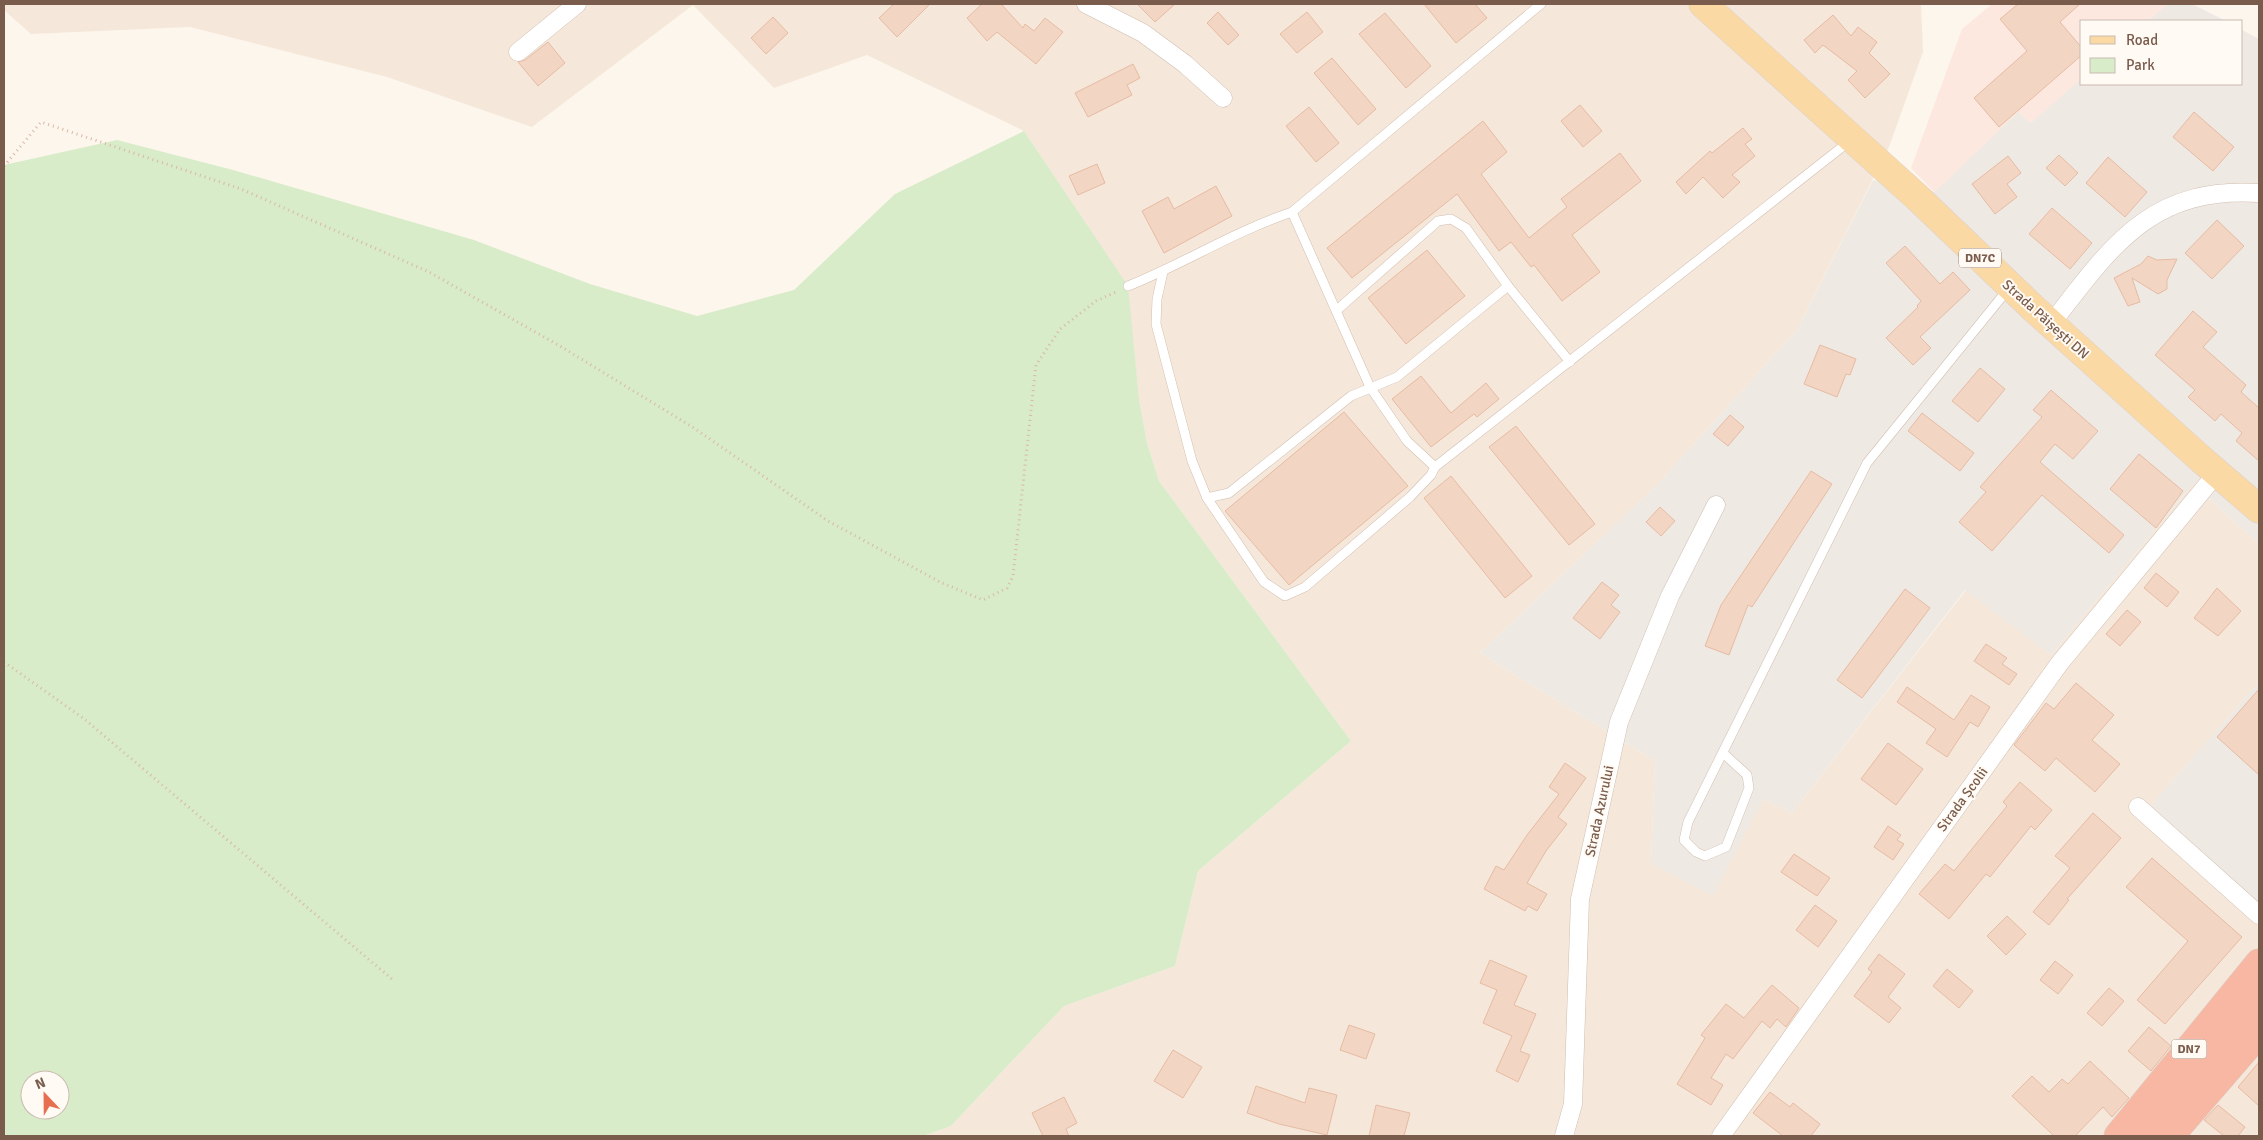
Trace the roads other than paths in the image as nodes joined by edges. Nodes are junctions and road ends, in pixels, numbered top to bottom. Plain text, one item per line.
1 (577, 4) edge
2 (1086, 4) edge
3 (1541, 4) edge
4 (1703, 4) edge
5 (518, 52) dead end
6 (1223, 98) dead end
7 (1853, 138) junction
8 (2259, 193) edge
9 (1292, 212) junction
10 (1163, 272) junction
11 (1128, 286) road end
12 (1508, 286) junction
13 (2010, 287) junction
14 (1337, 310) junction
15 (2051, 324) junction
16 (1570, 362) junction
17 (1370, 387) junction
18 (1435, 467) junction
19 (2217, 473) junction
20 (1207, 498) junction
21 (1716, 505) dead end
22 (2259, 509) edge
23 (1723, 752) junction
24 (2138, 807) dead end
25 (2259, 915) edge
26 (2259, 963) edge
27 (2259, 999) edge
28 (2259, 1033) edge
29 (1564, 1136) edge
30 (1721, 1136) edge
31 (2118, 1136) edge
32 (2145, 1136) edge
33 (2170, 1136) edge

1 - 5 street
2 - 6 street
3 - 9 lane
4 - 7 main road, Strada Păișești DN / DN7C
7 - 13 main road, Strada Păișești DN / DN7C
7 - 16 lane
8 - 15 street
9 - 10 lane
9 - 14 lane
10 - 11 lane
10 - 20 lane
12 - 14 lane
12 - 16 lane
12 - 17 lane
13 - 15 main road, Strada Păișești DN / DN7C
13 - 23 lane
14 - 17 lane
15 - 19 main road, Strada Păișești DN / DN7C
16 - 18 lane
17 - 18 lane
17 - 20 lane
18 - 20 lane
19 - 22 main road, Strada Păișești DN / DN7C
19 - 30 street, Strada Școlii
21 - 29 street, Strada Azurului
23 - 23 lane
24 - 25 street
26 - 31 highway, DN7
27 - 32 highway, DN7
28 - 33 highway

